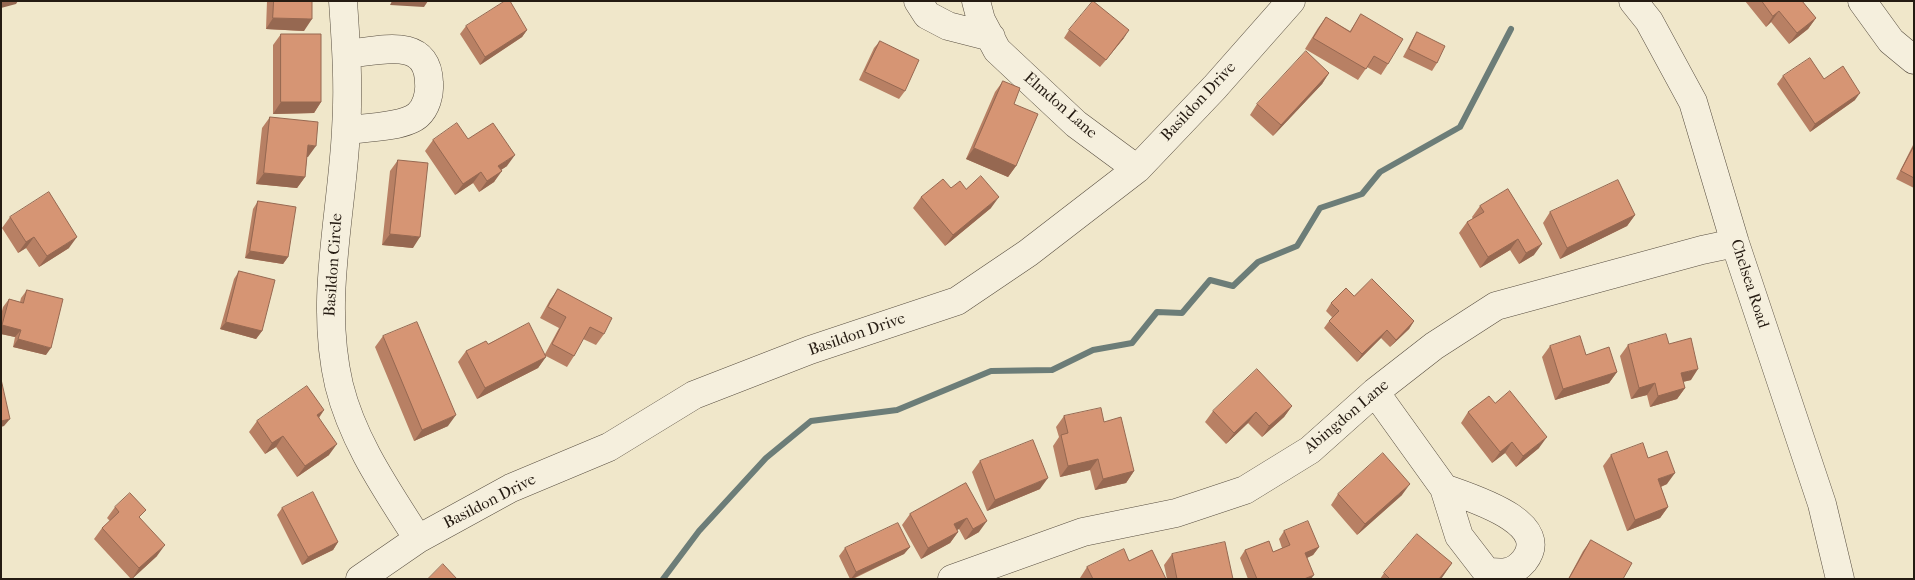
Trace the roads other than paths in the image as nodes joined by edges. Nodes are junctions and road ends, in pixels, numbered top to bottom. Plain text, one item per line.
1 (343, 1) edge
2 (918, 1) edge
3 (976, 1) edge
4 (1291, 1) edge
5 (1632, 1) edge
6 (1862, 1) edge
7 (991, 37) junction
8 (347, 54) junction
9 (1914, 60) edge
10 (346, 130) junction
11 (1136, 169) junction
12 (1735, 243) junction
13 (1375, 392) junction
14 (1444, 488) dead end
15 (418, 539) junction
16 (1005, 570) edge
17 (360, 579) edge
18 (952, 579) edge
19 (1840, 579) edge

1 - 8 street, Basildon Circle
2 - 7 street
3 - 7 street, Elmdon Lane
4 - 11 street, Basildon Drive
5 - 12 street, Chelsea Road
6 - 9 street
7 - 11 street, Elmdon Lane
8 - 10 street, Basildon Circle
8 - 10 street
10 - 15 street, Basildon Circle
11 - 15 street, Basildon Drive
12 - 13 street, Abingdon Lane
12 - 19 street, Chelsea Road
13 - 14 street
13 - 16 street, Abingdon Lane
15 - 17 street, Basildon Drive
16 - 18 street, Abingdon Lane

